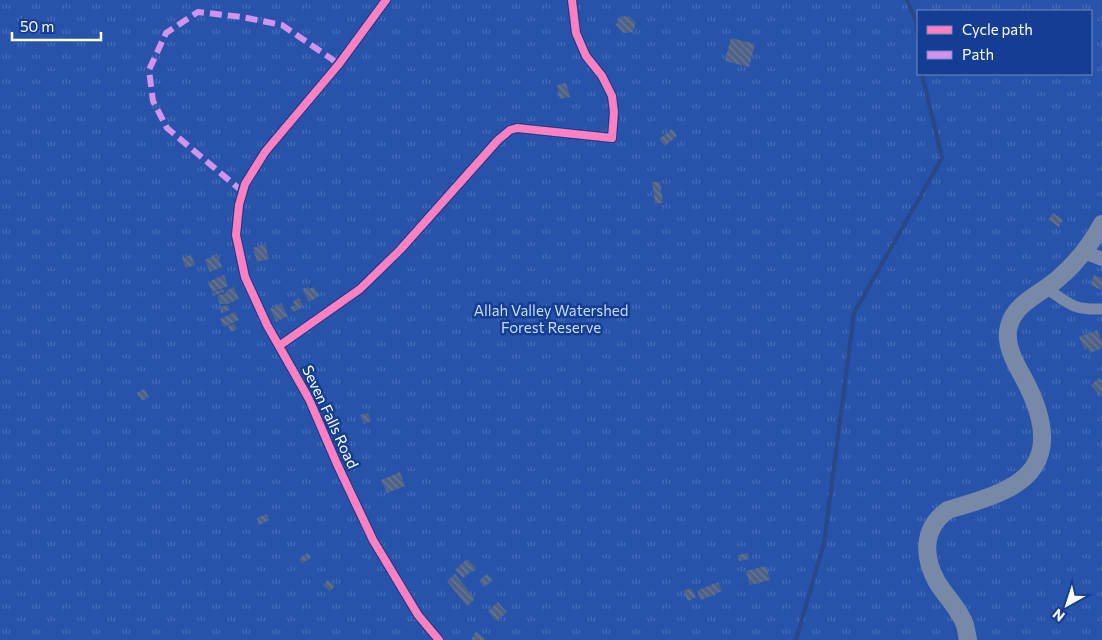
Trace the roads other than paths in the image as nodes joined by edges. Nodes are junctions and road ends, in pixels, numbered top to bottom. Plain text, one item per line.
1 (386, 0) edge
2 (572, 0) edge
3 (1102, 224) edge
4 (1084, 252) junction
5 (1102, 259) edge
6 (1046, 288) junction
7 (1102, 309) edge
8 (278, 346) junction
9 (439, 640) edge
10 (968, 640) edge

1 - 8 street, Seven Falls Road
2 - 8 street
3 - 4 main road
4 - 5 street
4 - 6 main road
6 - 7 street
6 - 10 main road
8 - 9 street, Seven Falls Road

